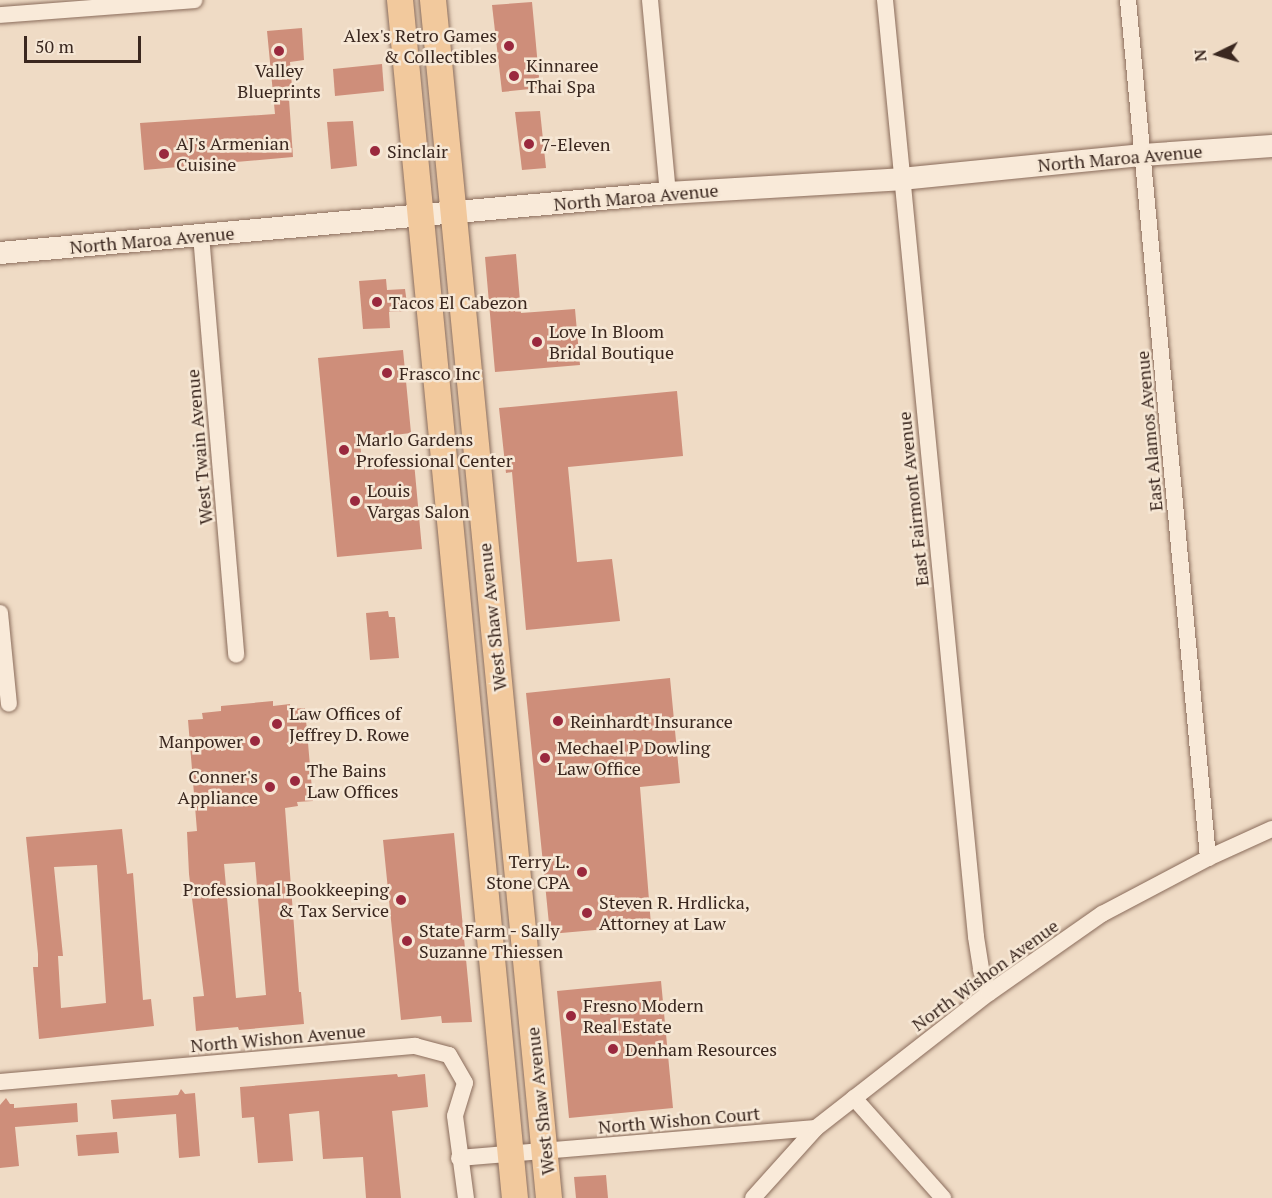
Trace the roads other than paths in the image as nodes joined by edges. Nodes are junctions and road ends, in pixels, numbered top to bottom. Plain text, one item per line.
1 (194, 0) edge
2 (400, 0) edge
3 (433, 0) edge
4 (650, 0) edge
5 (885, 0) edge
6 (1128, 0) edge
7 (0, 15) edge
8 (1272, 146) edge
9 (1143, 154) junction
10 (901, 179) junction
11 (668, 193) junction
12 (453, 214) junction
13 (421, 216) junction
14 (201, 235) junction
15 (0, 253) edge
16 (0, 613) edge
17 (236, 655) dead end
18 (9, 704) dead end
19 (1272, 829) edge
20 (1208, 858) junction
21 (990, 993) junction
22 (0, 1082) edge
23 (854, 1098) junction
24 (816, 1128) junction
25 (544, 1150) junction
26 (511, 1153) junction
27 (459, 1158) junction
28 (466, 1198) edge
29 (515, 1198) edge
30 (549, 1198) edge
31 (753, 1198) edge
32 (943, 1198) edge

1 - 7 street
2 - 13 main road, West Shaw Avenue
3 - 12 main road, West Shaw Avenue
4 - 11 street
5 - 10 street, East Fairmont Avenue
6 - 9 street, East Alamos Avenue
8 - 9 main road, North Maroa Avenue
9 - 10 main road, North Maroa Avenue
9 - 20 street, East Alamos Avenue
10 - 11 main road, North Maroa Avenue
10 - 21 street, East Fairmont Avenue
11 - 12 main road, North Maroa Avenue
12 - 13 main road, North Maroa Avenue
12 - 25 main road, West Shaw Avenue
13 - 14 main road, North Maroa Avenue
13 - 26 main road, West Shaw Avenue
14 - 15 main road, North Maroa Avenue
14 - 17 street, West Twain Avenue
16 - 18 street
19 - 20 street, North Wishon Avenue
20 - 21 street, North Wishon Avenue
21 - 23 street, North Wishon Avenue
22 - 27 street, North Wishon Avenue
23 - 24 street, North Wishon Avenue
23 - 32 street
24 - 25 street, North Wishon Court
24 - 31 street, North Wishon Avenue
25 - 26 street
25 - 30 main road, West Shaw Avenue
26 - 27 street
26 - 29 main road, West Shaw Avenue
27 - 28 street, North Wishon Avenue

